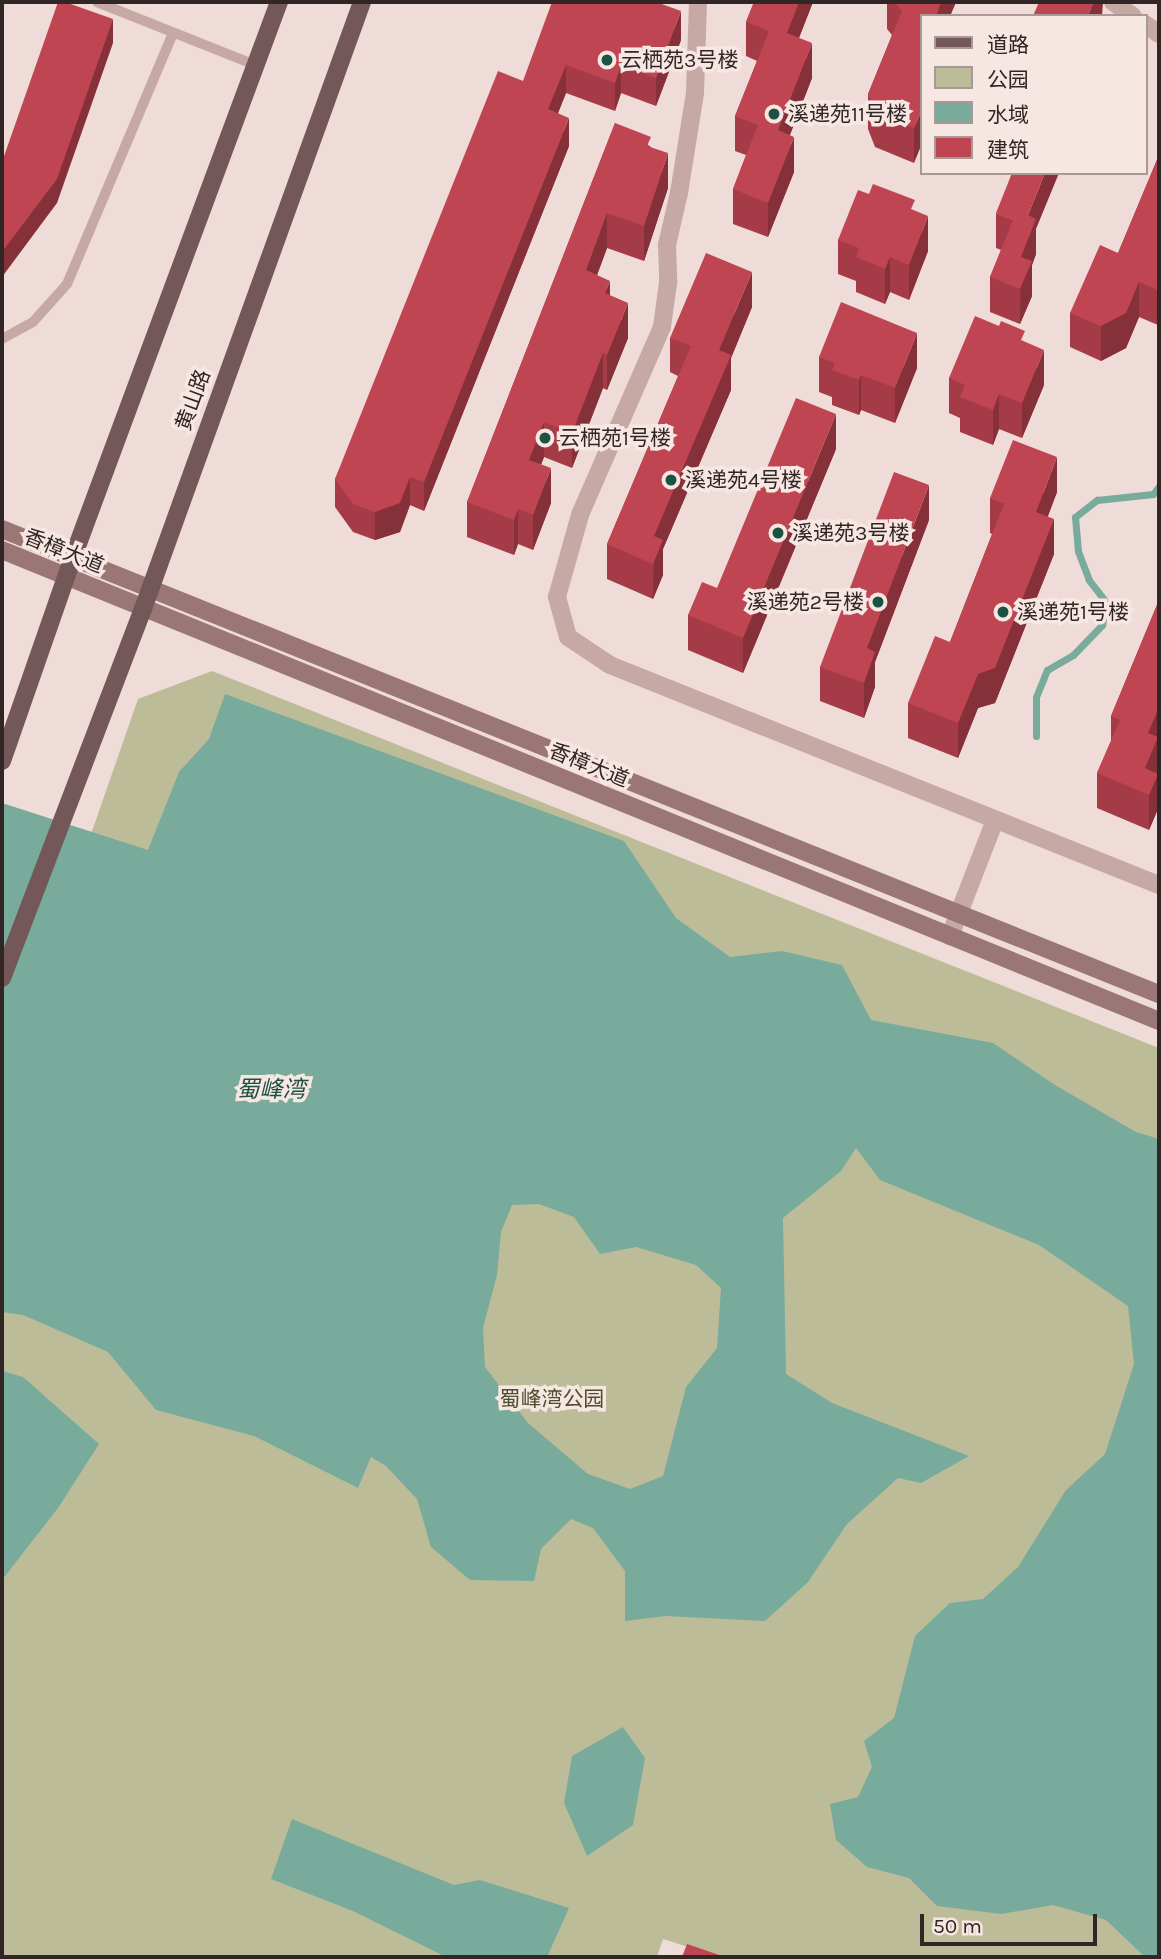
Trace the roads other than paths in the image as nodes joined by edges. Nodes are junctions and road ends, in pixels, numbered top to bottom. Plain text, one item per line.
1 (97, 2) edge
2 (279, 2) edge
3 (362, 2) edge
4 (698, 2) edge
5 (1113, 2) edge
6 (1130, 14) edge
7 (173, 33) junction
8 (255, 65) junction
9 (2, 339) edge
10 (2, 529) edge
11 (2, 550) edge
12 (73, 557) junction
13 (66, 576) junction
14 (149, 589) junction
15 (143, 609) junction
16 (2, 761) edge
17 (995, 820) junction
18 (1159, 885) edge
19 (957, 913) junction
20 (950, 936) junction
21 (2, 978) edge
22 (1159, 994) edge
23 (1159, 1021) edge

1 - 7 lane
2 - 8 main road
3 - 14 main road, 黄山路
4 - 17 street
5 - 6 street
7 - 8 lane
7 - 9 lane
8 - 12 main road
10 - 12 street, 香樟大道
11 - 13 street, 香樟大道
12 - 13 main road
12 - 14 street, 香樟大道
13 - 15 street, 香樟大道
13 - 16 main road
14 - 15 main road, 黄山路
14 - 19 street, 香樟大道
15 - 20 street, 香樟大道
15 - 21 main road, 黄山路
17 - 18 street
17 - 19 street
19 - 20 street
19 - 22 street, 香樟大道
20 - 23 street, 香樟大道

